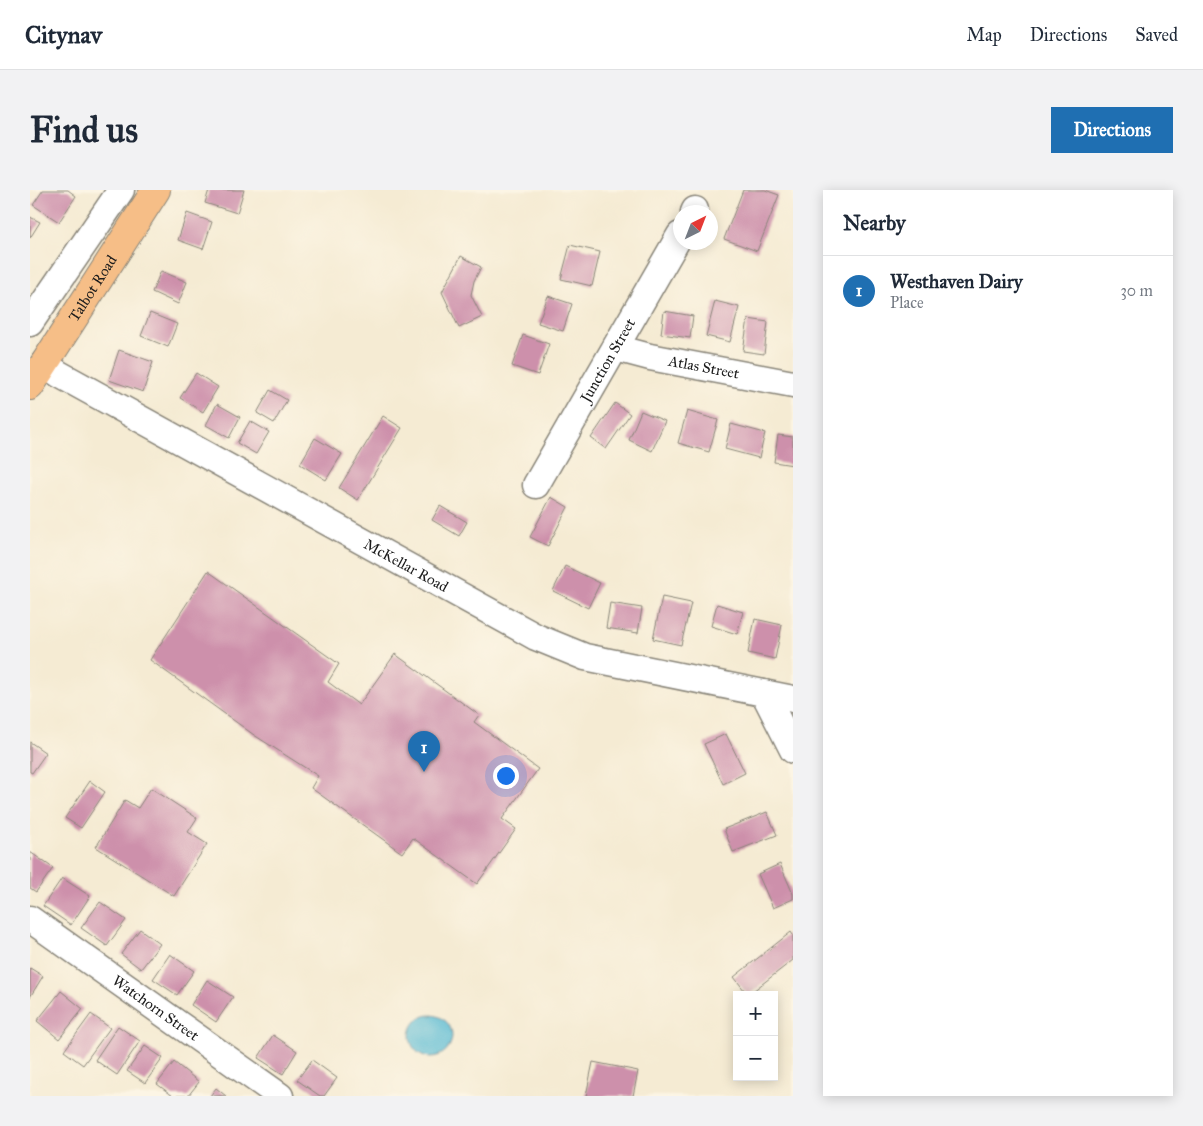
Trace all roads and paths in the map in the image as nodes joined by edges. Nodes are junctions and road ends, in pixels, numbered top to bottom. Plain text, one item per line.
1 (120, 190) edge
2 (156, 190) edge
3 (673, 247) edge
4 (30, 323) edge
5 (616, 348) junction
6 (44, 363) junction
7 (793, 384) edge
8 (30, 386) edge
9 (536, 486) dead end
10 (764, 693) junction
11 (793, 699) edge
12 (793, 750) edge
13 (30, 919) edge
14 (280, 1096) edge

1 - 4 street
2 - 6 main road, Talbot Road
3 - 5 street, Junction Street
5 - 7 street, Atlas Street
5 - 9 street, Junction Street
6 - 8 main road, Talbot Road
6 - 10 street, McKellar Road
10 - 11 street, McKellar Road
10 - 12 street
13 - 14 street, Watchorn Street

